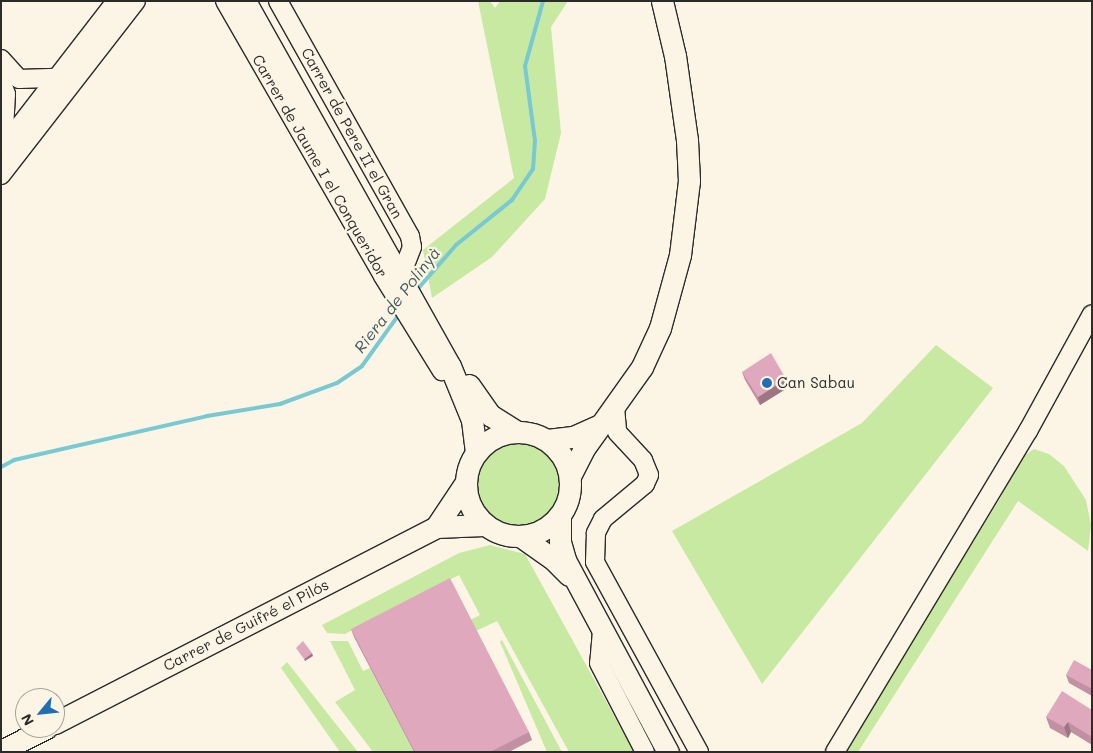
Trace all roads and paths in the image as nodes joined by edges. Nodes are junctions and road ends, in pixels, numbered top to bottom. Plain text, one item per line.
1 (116, 1) edge
2 (136, 1) edge
3 (260, 1) edge
4 (278, 1) edge
5 (662, 1) edge
6 (234, 4) edge
7 (1, 59) edge
8 (57, 78) junction
9 (1, 79) edge
10 (2, 149) edge
11 (1, 175) edge
12 (406, 276) junction
13 (420, 304) junction
14 (1092, 314) edge
15 (461, 393) junction
16 (615, 407) junction
17 (516, 431) junction
18 (596, 431) junction
19 (547, 440) junction
20 (628, 447) junction
21 (476, 451) junction
22 (570, 476) junction
23 (466, 482) junction
24 (560, 517) junction
25 (484, 525) junction
26 (436, 526) junction
27 (520, 536) junction
28 (577, 584) junction
29 (602, 631) junction
30 (65, 718) edge
31 (26, 738) edge
32 (1, 751) edge
33 (645, 752) edge
34 (668, 752) edge
35 (699, 752) edge
36 (835, 752) edge

1 - 8 street
2 - 11 street
3 - 12 main road
4 - 12 street, Carrer de Pere II el Gran
5 - 16 main road
6 - 12 main road
6 - 15 street, Carrer de Jaume I el Conqueridor
7 - 8 street
8 - 10 street
9 - 10 street
12 - 13 main road
13 - 15 main road
13 - 17 main road
14 - 36 street
15 - 21 main road
16 - 18 main road
16 - 20 street
17 - 19 main road
17 - 21 main road
18 - 19 main road
18 - 20 street
18 - 22 main road
19 - 22 main road
20 - 35 street
21 - 23 main road
22 - 24 main road
23 - 25 main road
23 - 26 main road, Carrer de Guifré el Pilós
24 - 27 main road
24 - 28 main road
25 - 26 main road, Carrer de Guifré el Pilós
25 - 27 main road
26 - 30 main road, Carrer de Guifré el Pilós
27 - 28 main road
28 - 29 main road
29 - 33 street
29 - 34 main road
31 - 32 main road

